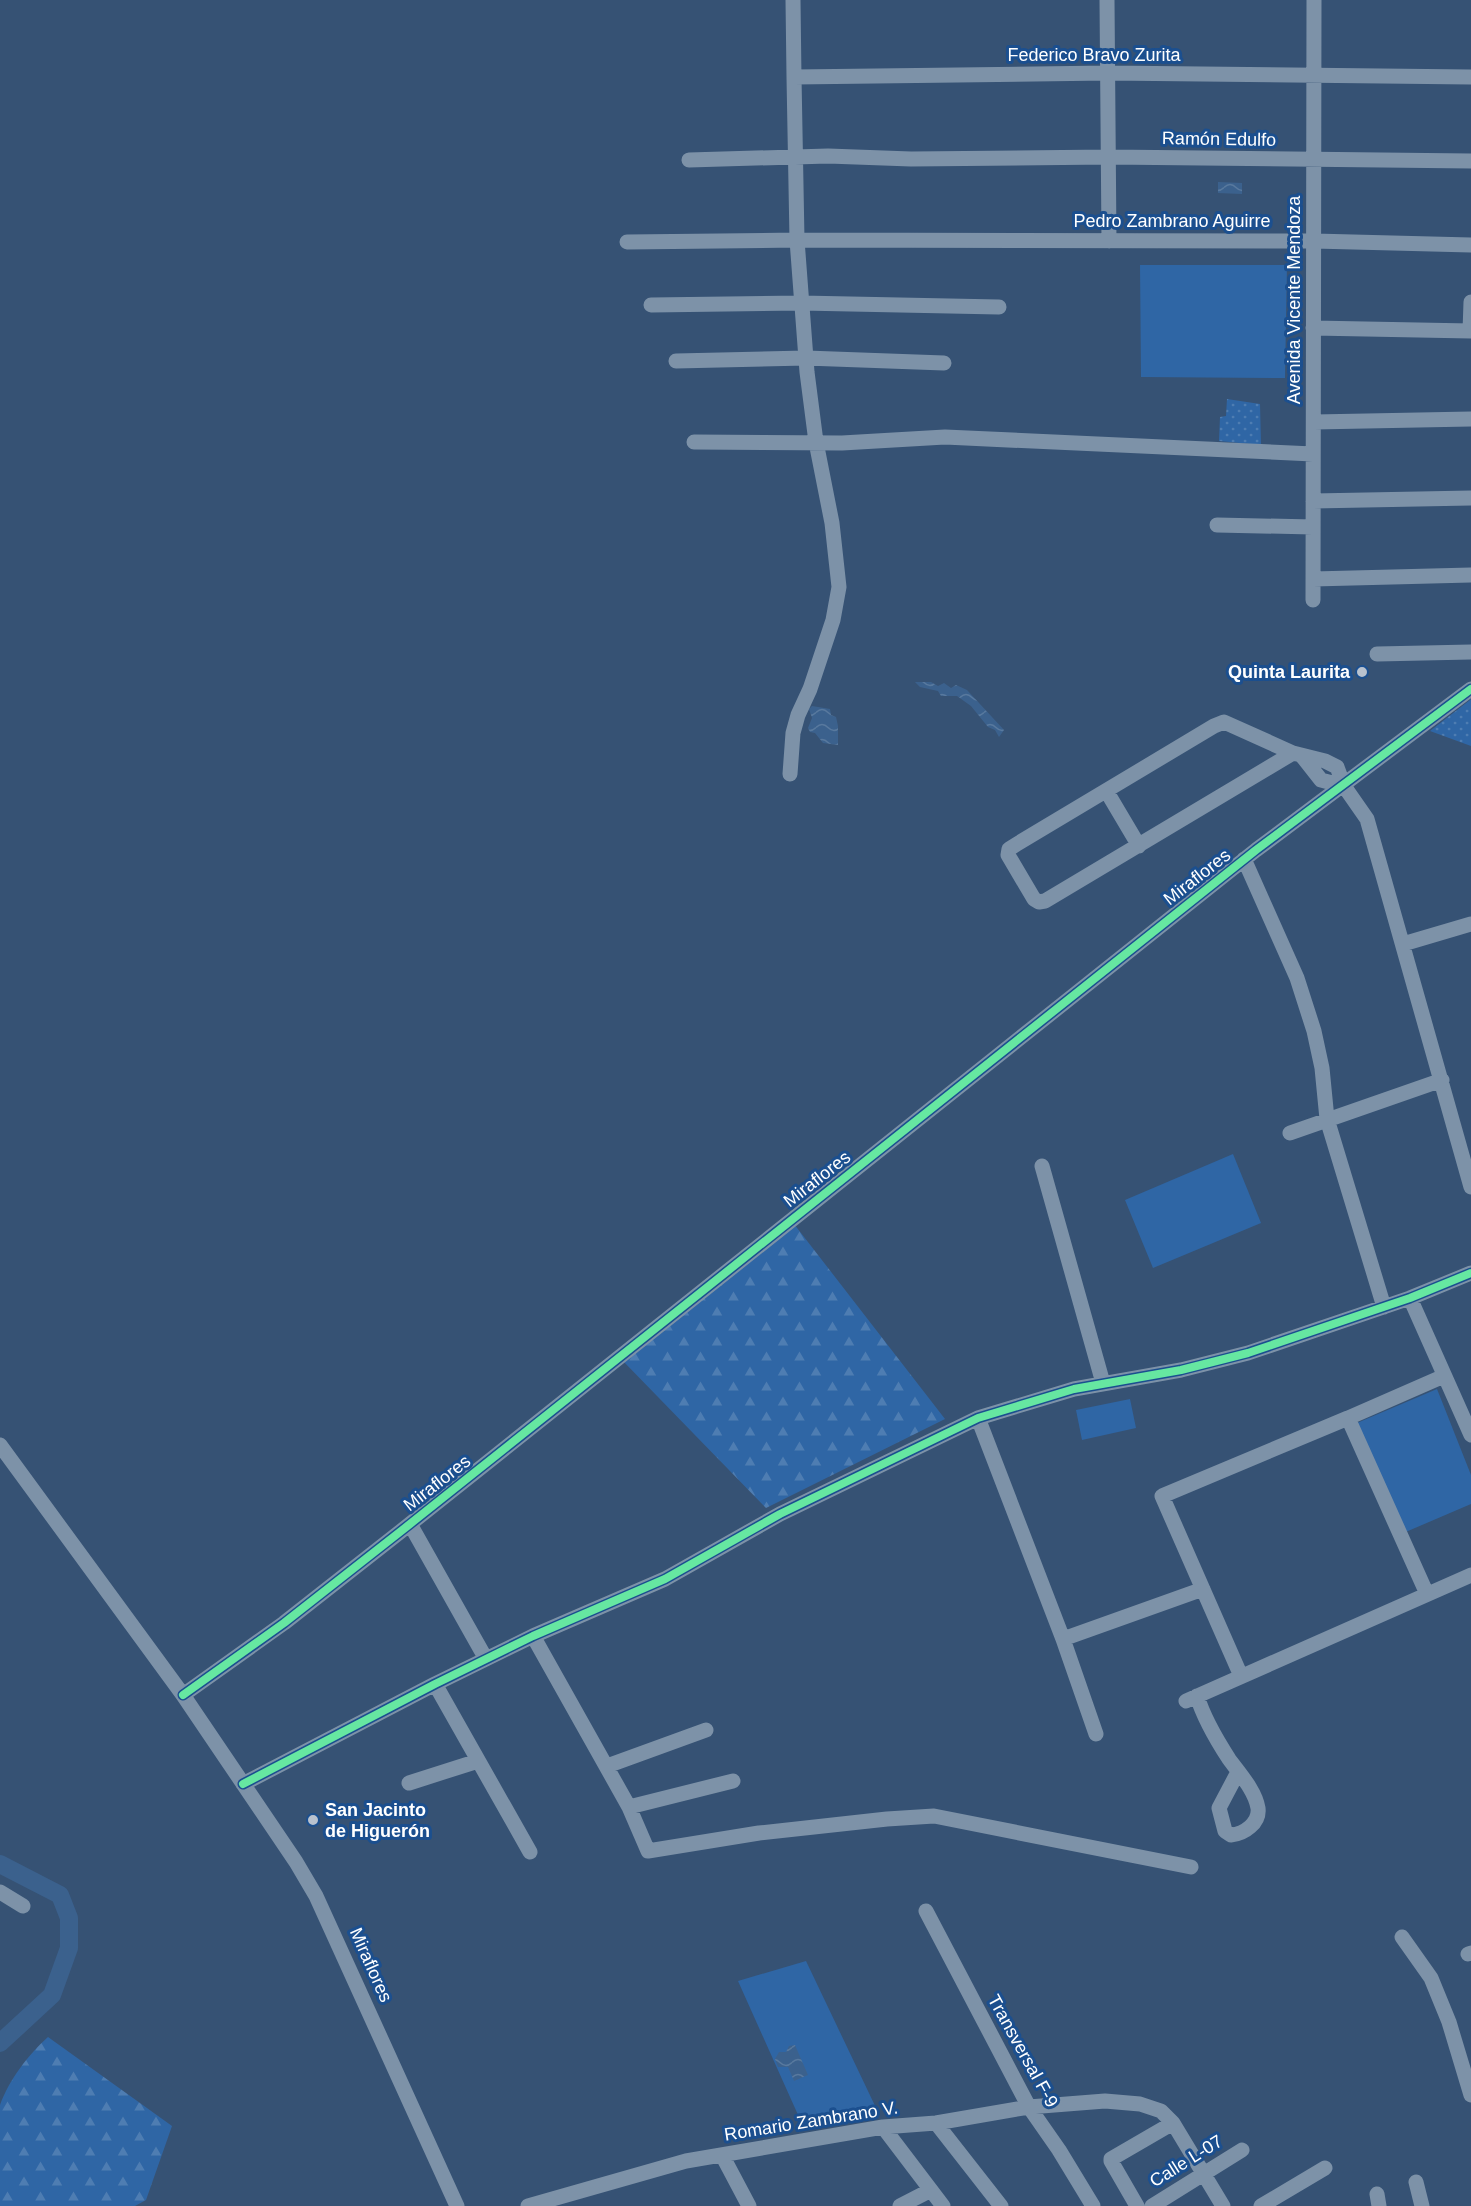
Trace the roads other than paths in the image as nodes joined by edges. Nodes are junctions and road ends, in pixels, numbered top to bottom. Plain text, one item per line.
1 (793, 0) edge
2 (1107, 0) edge
3 (1314, 0) edge
4 (1108, 73) junction
5 (1314, 76) junction
6 (794, 77) junction
7 (1471, 77) edge
8 (1109, 157) junction
9 (795, 158) junction
10 (1314, 159) junction
11 (689, 160) dead end
12 (1471, 161) edge
13 (797, 240) junction
14 (1109, 241) junction
15 (1314, 241) junction
16 (627, 242) dead end
17 (1471, 244) edge
18 (1471, 302) edge
19 (801, 303) junction
20 (651, 306) dead end
21 (999, 307) dead end
22 (1313, 328) junction
23 (1471, 330) edge
24 (806, 358) junction
25 (676, 361) dead end
26 (945, 363) dead end
27 (1471, 419) edge
28 (1314, 422) junction
29 (694, 442) dead end
30 (816, 442) junction
31 (1313, 454) junction
32 (1471, 498) edge
33 (1313, 501) junction
34 (1217, 525) dead end
35 (1313, 527) junction
36 (1471, 575) edge
37 (1314, 579) junction
38 (1313, 600) dead end
39 (1471, 652) edge
40 (1377, 654) dead end
41 (1471, 690) edge
42 (1298, 754) junction
43 (790, 774) dead end
44 (1344, 786) junction
45 (1107, 792) junction
46 (1139, 846) junction
47 (1244, 859) junction
48 (1471, 924) edge
49 (1403, 944) junction
50 (1442, 1080) junction
51 (1327, 1119) junction
52 (1290, 1133) dead end
53 (1042, 1166) dead end
54 (1471, 1187) edge
55 (1471, 1273) edge
56 (1410, 1298) junction
57 (1384, 1307) junction
58 (1444, 1376) junction
59 (1103, 1383) junction
60 (978, 1418) junction
61 (1348, 1418) junction
62 (1471, 1435) edge
63 (0, 1444) edge
64 (410, 1524) junction
65 (1471, 1575) edge
66 (1203, 1589) junction
67 (1427, 1594) junction
68 (533, 1636) junction
69 (1063, 1639) junction
70 (486, 1659) junction
71 (1241, 1676) junction
72 (435, 1684) junction
73 (183, 1695) junction
74 (706, 1730) dead end
75 (1096, 1734) dead end
76 (478, 1761) junction
77 (607, 1766) junction
78 (1239, 1772) dead end
79 (733, 1781) dead end
80 (243, 1784) junction
81 (409, 1784) dead end
82 (629, 1807) junction
83 (530, 1852) dead end
84 (1191, 1867) dead end
85 (0, 1892) edge
86 (23, 1906) dead end
87 (926, 1911) dead end
88 (1402, 1937) dead end
89 (1471, 2095) edge
90 (1029, 2107) junction
91 (936, 2123) junction
92 (1173, 2123) junction
93 (883, 2127) junction
94 (1242, 2150) dead end
95 (722, 2155) junction
96 (1325, 2168) dead end
97 (1203, 2172) junction
98 (1416, 2182) dead end
99 (931, 2190) junction
100 (457, 2206) edge
101 (528, 2206) edge
102 (749, 2206) edge
103 (900, 2206) edge
104 (944, 2206) edge
105 (1001, 2206) edge
106 (1093, 2206) edge
107 (1137, 2206) edge
108 (1152, 2206) edge
109 (1223, 2206) edge
110 (1261, 2206) edge
111 (1422, 2206) edge

1 - 6 street
2 - 4 street
3 - 5 street, Avenida Vicente Mendoza
4 - 5 street, Federico Bravo Zurita
4 - 6 street, Federico Bravo Zurita
4 - 8 street
5 - 7 street, Federico Bravo Zurita
5 - 10 street, Avenida Vicente Mendoza
6 - 9 street
8 - 9 street, Ramón Edulfo
8 - 10 street, Ramón Edulfo
8 - 14 street
9 - 11 street, Ramón Edulfo
9 - 13 street
10 - 12 street, Ramón Edulfo
10 - 15 street, Avenida Vicente Mendoza
13 - 14 street, Pedro Zambrano Aguirre
13 - 16 street, Pedro Zambrano Aguirre
13 - 19 street
14 - 15 street, Pedro Zambrano Aguirre
15 - 17 street, Pedro Zambrano Aguirre
15 - 22 street, Avenida Vicente Mendoza
18 - 23 street
19 - 20 street
19 - 21 street
19 - 24 street
22 - 23 street
22 - 28 street, Avenida Vicente Mendoza
24 - 25 street
24 - 26 street
24 - 30 street
27 - 28 street
28 - 31 street, Avenida Vicente Mendoza
29 - 30 street
30 - 31 street
30 - 43 street
31 - 33 street, Avenida Vicente Mendoza
32 - 33 street
33 - 35 street, Avenida Vicente Mendoza
34 - 35 street
35 - 37 street, Avenida Vicente Mendoza
36 - 37 street
37 - 38 street, Avenida Vicente Mendoza
39 - 40 street
41 - 44 street, Miraflores
42 - 44 street
42 - 45 street
42 - 46 street
44 - 47 street, Miraflores
44 - 49 street
45 - 46 street
45 - 46 street
47 - 51 street
47 - 64 street, Miraflores
48 - 49 street
49 - 50 street
50 - 51 street
50 - 54 street
51 - 52 street
51 - 57 street
53 - 59 street
55 - 56 street
56 - 57 street
56 - 58 street
57 - 59 street
58 - 61 street
58 - 62 street
59 - 60 street
60 - 68 street
60 - 69 street
61 - 66 street
61 - 67 street
63 - 73 street, Miraflores
64 - 70 street
64 - 73 street, Miraflores
65 - 67 street
66 - 69 street
66 - 71 street
67 - 71 street
68 - 70 street
68 - 77 street
69 - 75 street
70 - 72 street
71 - 78 street
72 - 76 street
72 - 80 street
73 - 80 street, Miraflores
74 - 77 street
76 - 81 street
76 - 83 street
77 - 82 street
79 - 82 street
80 - 100 street, Miraflores
82 - 84 street
85 - 86 street
87 - 90 street, Transversal F-9
88 - 89 street
90 - 91 street, Romario Zambrano V.
90 - 92 street, Romario Zambrano V.
90 - 106 street, Transversal F-9
91 - 93 street, Romario Zambrano V.
91 - 105 street
92 - 97 street
92 - 107 street, Calle L-07
93 - 95 street, Romario Zambrano V.
93 - 99 street
94 - 97 street, Calle L-07
95 - 101 street, Romario Zambrano V.
95 - 102 street
96 - 110 street
97 - 108 street, Calle L-07
97 - 109 street
98 - 111 street
99 - 103 street
99 - 104 street

